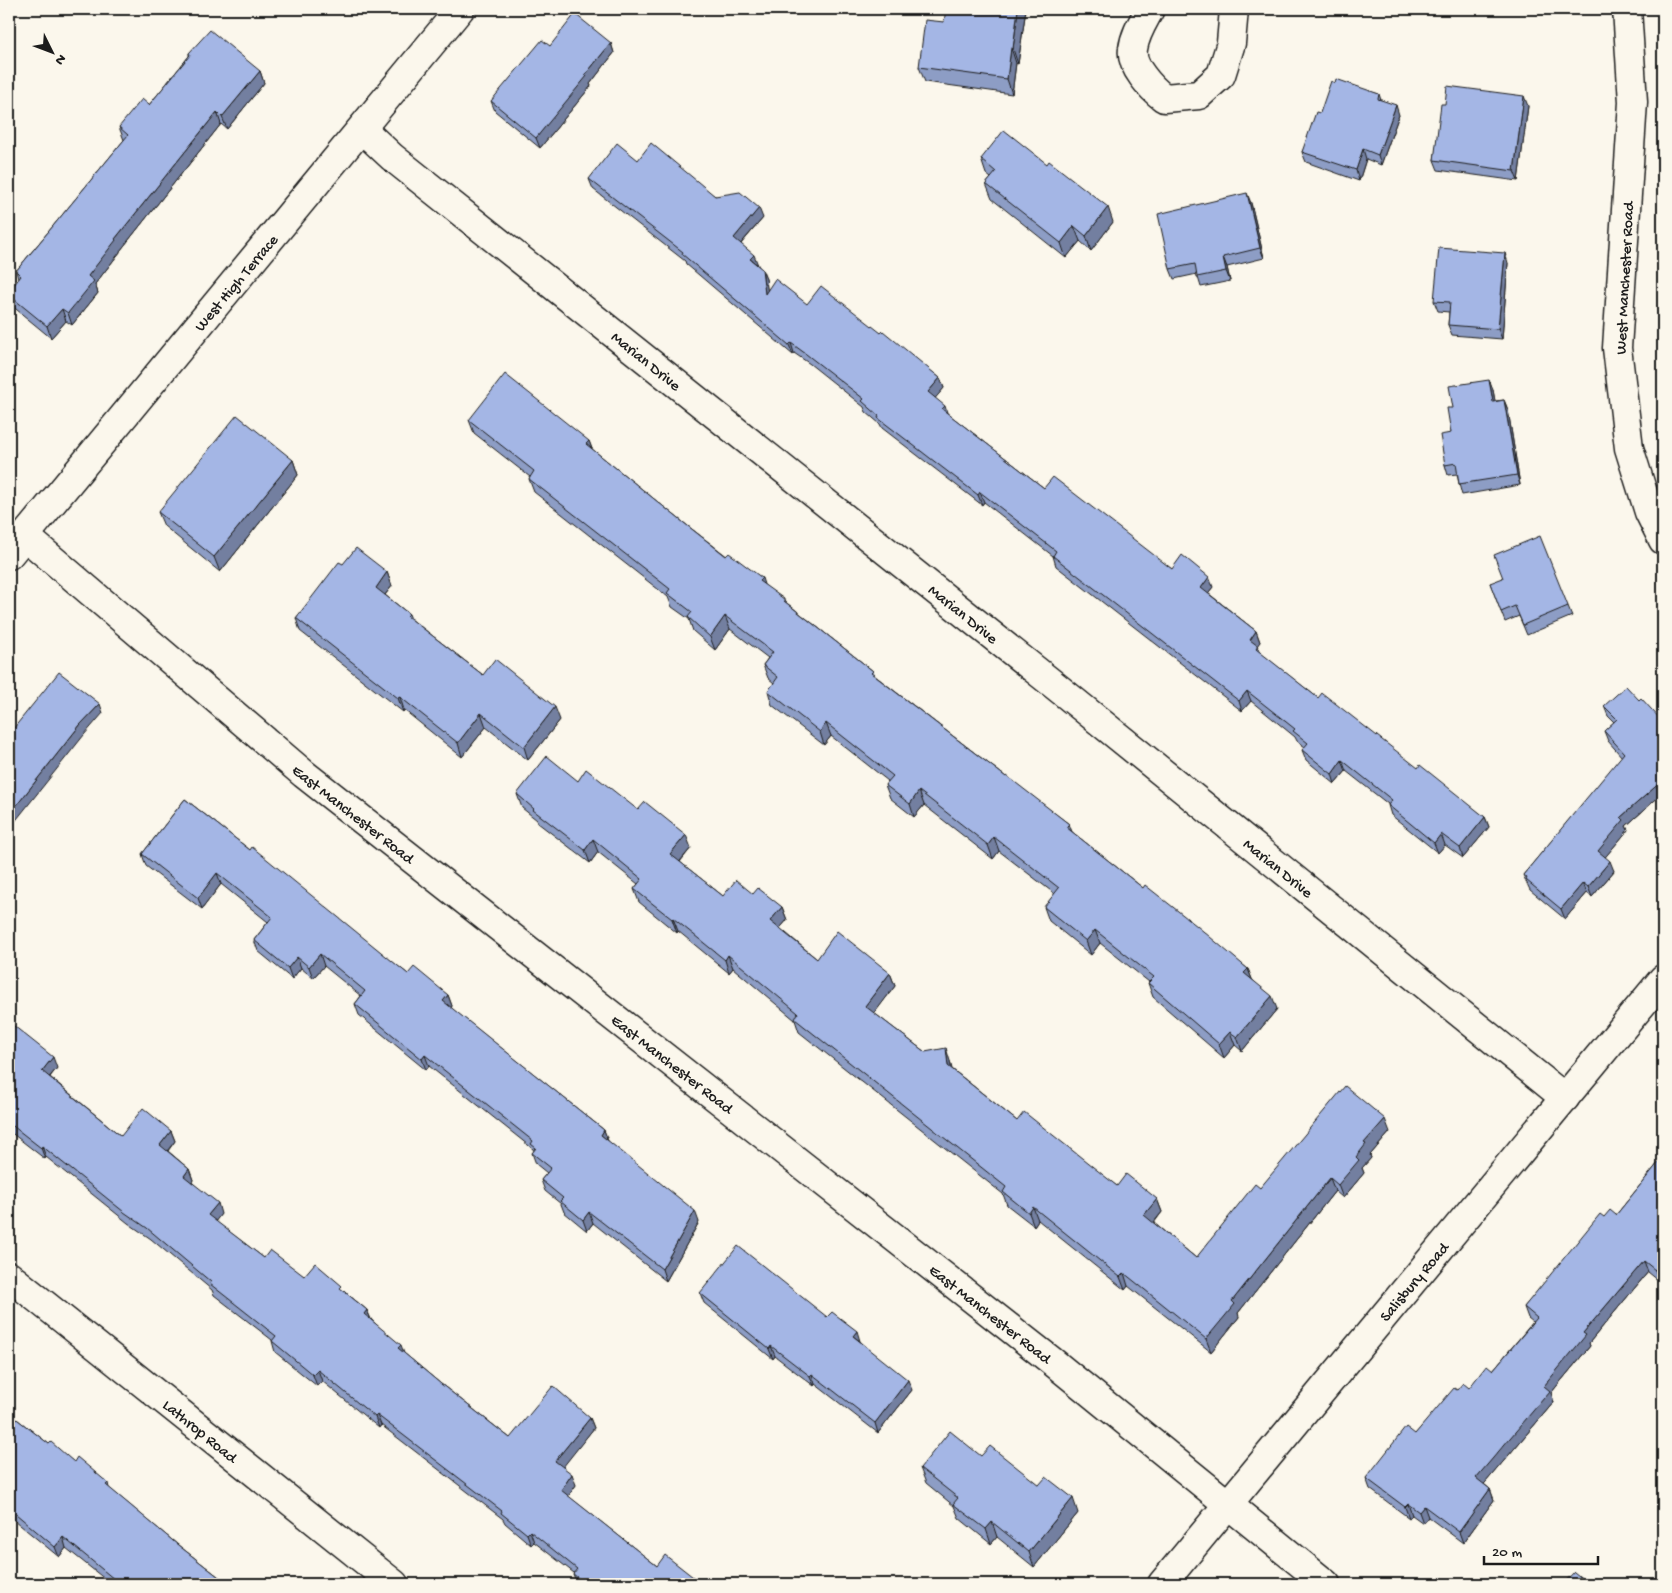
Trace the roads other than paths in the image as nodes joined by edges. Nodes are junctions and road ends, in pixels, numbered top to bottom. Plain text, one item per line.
1 (460, 9) edge
2 (1150, 9) edge
3 (1234, 9) edge
4 (1627, 9) edge
5 (362, 129) junction
6 (1663, 540) edge
7 (17, 546) edge
8 (1663, 978) edge
9 (1565, 1098) junction
10 (9, 1276) edge
11 (1227, 1505) junction
12 (394, 1584) edge
13 (1162, 1584) edge
14 (1326, 1584) edge

1 - 5 street, West High Terrace
2 - 3 street
4 - 6 street, West Manchester Road
5 - 7 street, West High Terrace
5 - 9 street, Marian Drive
7 - 11 street, East Manchester Road
8 - 9 street, Salisbury Road
9 - 11 street, Salisbury Road
10 - 12 street, Lathrop Road
11 - 13 street, Salisbury Road
11 - 14 street, East Manchester Road

